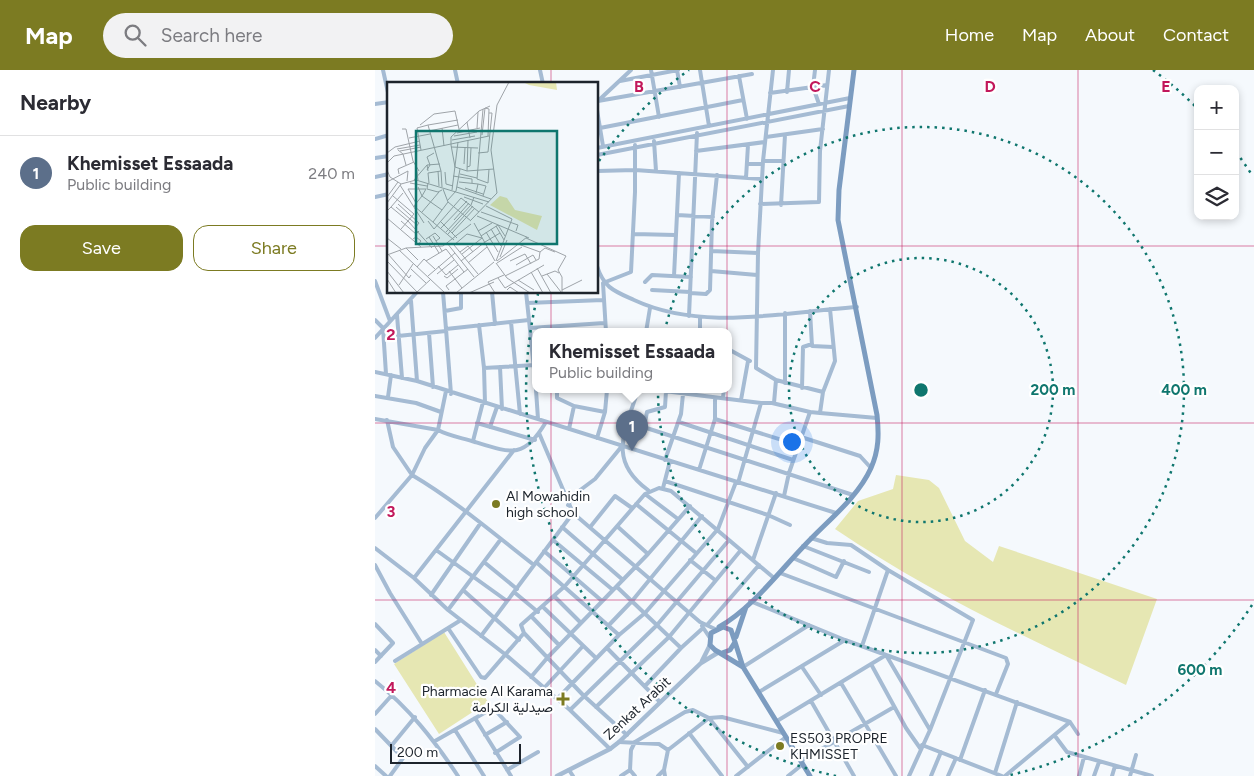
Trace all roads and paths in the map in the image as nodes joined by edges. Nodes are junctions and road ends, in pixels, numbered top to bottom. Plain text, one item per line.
1 (383, 70) edge
2 (631, 70) edge
3 (678, 70) edge
4 (700, 70) edge
5 (773, 70) edge
6 (789, 70) edge
7 (815, 70) edge
8 (829, 70) edge
9 (854, 70) edge
10 (652, 72) edge
11 (753, 74) dead end
12 (739, 76) junction
13 (620, 81) junction
14 (703, 83) junction
15 (827, 84) junction
16 (813, 87) junction
17 (387, 88) edge
18 (680, 88) junction
19 (655, 92) junction
20 (787, 92) junction
21 (770, 93) junction
22 (850, 98) junction
23 (599, 100) edge
24 (743, 100) junction
25 (599, 101) edge
26 (825, 103) junction
27 (819, 104) junction
28 (849, 106) junction
29 (706, 108) junction
30 (825, 111) junction
31 (768, 114) junction
32 (659, 117) junction
33 (747, 119) junction
34 (599, 122) edge
35 (767, 122) junction
36 (709, 126) junction
37 (600, 128) junction
38 (697, 128) junction
39 (823, 130) junction
40 (697, 135) junction
41 (785, 135) junction
42 (654, 136) junction
43 (766, 137) junction
44 (634, 140) junction
45 (765, 142) junction
46 (654, 143) junction
47 (748, 145) junction
48 (603, 146) junction
49 (599, 147) edge
50 (635, 147) junction
51 (697, 151) junction
52 (599, 155) edge
53 (783, 161) junction
54 (763, 162) junction
55 (747, 164) junction
56 (599, 170) edge
57 (635, 170) junction
58 (657, 171) junction
59 (679, 173) junction
60 (695, 174) junction
61 (717, 175) junction
62 (746, 178) junction
63 (762, 179) junction
64 (760, 204) junction
65 (781, 204) junction
66 (677, 215) junction
67 (693, 216) junction
68 (713, 217) junction
69 (633, 234) junction
70 (675, 235) junction
71 (711, 251) junction
72 (758, 253) junction
73 (711, 271) junction
74 (599, 272) edge
75 (757, 275) junction
76 (674, 276) junction
77 (691, 277) junction
78 (645, 282) dead end
79 (375, 283) edge
80 (603, 283) junction
81 (652, 290) dead end
82 (690, 292) junction
83 (416, 294) edge
84 (443, 294) edge
85 (461, 294) edge
86 (492, 294) edge
87 (526, 294) edge
88 (603, 300) junction
89 (411, 301) junction
90 (527, 303) junction
91 (857, 307) junction
92 (650, 308) junction
93 (830, 309) junction
94 (810, 310) junction
95 (445, 311) junction
96 (785, 312) junction
97 (397, 315) junction
98 (689, 316) junction
99 (757, 316) junction
100 (700, 317) junction
101 (375, 320) edge
102 (529, 320) junction
103 (390, 321) junction
104 (511, 322) junction
105 (604, 323) junction
106 (495, 324) junction
107 (479, 325) junction
108 (551, 326) joint
109 (383, 328) junction
110 (530, 328) junction
111 (605, 328) edge
112 (647, 328) edge
113 (700, 328) edge
114 (446, 330) junction
115 (429, 333) junction
116 (413, 334) junction
117 (398, 336) junction
118 (375, 338) edge
119 (532, 343) edge
120 (811, 344) junction
121 (833, 347) junction
122 (732, 352) edge
123 (748, 361) junction
124 (755, 362) junction
125 (532, 365) edge
126 (515, 366) junction
127 (500, 367) junction
128 (484, 368) junction
129 (375, 372) edge
130 (389, 374) junction
131 (402, 378) junction
132 (776, 380) junction
133 (417, 382) junction
134 (785, 383) junction
135 (433, 386) junction
136 (803, 388) junction
137 (446, 392) junction
138 (823, 392) junction
139 (536, 393) edge
140 (557, 393) edge
141 (607, 393) edge
142 (637, 393) edge
143 (666, 393) edge
144 (679, 393) edge
145 (686, 393) edge
146 (693, 393) edge
147 (724, 393) edge
148 (451, 394) junction
149 (683, 394) junction
150 (375, 396) edge
151 (388, 397) junction
152 (715, 398) junction
153 (723, 398) junction
154 (741, 400) junction
155 (484, 403) junction
156 (761, 403) junction
157 (774, 403) junction
158 (574, 406) junction
159 (497, 407) junction
160 (502, 409) junction
161 (441, 412) junction
162 (605, 412) junction
163 (810, 412) junction
164 (820, 412) junction
165 (519, 414) junction
166 (877, 418) junction
167 (375, 419) edge
168 (538, 419) junction
169 (715, 419) junction
170 (387, 420) junction
171 (546, 422) junction
172 (628, 422) junction
173 (679, 422) junction
174 (477, 423) junction
175 (490, 427) junction
176 (644, 427) junction
177 (569, 429) junction
178 (438, 430) junction
179 (753, 430) junction
180 (539, 433) junction
181 (711, 433) junction
182 (673, 437) junction
183 (801, 437) junction
184 (597, 438) junction
185 (535, 440) junction
186 (473, 441) junction
187 (748, 445) junction
188 (799, 445) junction
189 (622, 446) junction
190 (707, 447) junction
191 (514, 450) junction
192 (744, 458) junction
193 (665, 460) junction
194 (793, 460) junction
195 (670, 461) junction
196 (871, 468) junction
197 (699, 470) junction
198 (789, 473) junction
199 (412, 475) junction
200 (665, 481) junction
201 (737, 483) junction
202 (663, 488) junction
203 (646, 492) junction
204 (776, 493) junction
205 (853, 495) junction
206 (785, 496) junction
207 (728, 502) junction
208 (568, 504) junction
209 (636, 504) junction
210 (690, 506) junction
211 (632, 508) junction
212 (467, 511) junction
213 (573, 513) junction
214 (836, 513) junction
215 (768, 515) junction
216 (702, 516) junction
217 (375, 517) edge
218 (678, 519) junction
219 (480, 524) junction
220 (789, 525) dead end
221 (591, 526) junction
222 (562, 527) junction
223 (617, 527) junction
224 (717, 529) junction
225 (668, 532) junction
226 (811, 538) junction
227 (501, 539) junction
228 (606, 539) junction
229 (553, 540) junction
230 (729, 540) junction
231 (681, 543) junction
232 (803, 546) junction
233 (375, 548) edge
234 (436, 550) junction
235 (741, 550) junction
236 (545, 551) junction
237 (696, 553) junction
238 (648, 554) junction
239 (592, 555) junction
240 (793, 558) junction
241 (690, 560) junction
242 (753, 560) junction
243 (844, 561) junction
244 (455, 562) junction
245 (484, 562) junction
246 (535, 563) junction
247 (583, 565) junction
248 (759, 565) junction
249 (375, 566) edge
250 (637, 566) junction
251 (703, 570) junction
252 (888, 570) junction
253 (780, 572) junction
254 (869, 572) dead end
255 (574, 575) junction
256 (473, 577) junction
257 (413, 578) junction
258 (651, 578) junction
259 (774, 578) junction
260 (623, 580) junction
261 (715, 580) junction
262 (565, 586) junction
263 (615, 588) junction
264 (665, 589) junction
265 (463, 590) junction
266 (515, 590) junction
267 (431, 595) junction
268 (554, 596) junction
269 (677, 600) junction
270 (507, 601) junction
271 (602, 601) junction
272 (632, 601) junction
273 (749, 602) junction
274 (543, 607) junction
275 (875, 609) junction
276 (448, 610) junction
277 (689, 611) junction
278 (538, 612) junction
279 (591, 612) junction
280 (645, 613) junction
281 (531, 616) junction
282 (494, 619) junction
283 (461, 620) junction
284 (700, 622) junction
285 (581, 623) junction
286 (375, 624) edge
287 (707, 624) junction
288 (609, 625) junction
289 (809, 625) junction
290 (657, 626) junction
291 (448, 628) junction
292 (703, 628) junction
293 (717, 628) junction
294 (524, 633) junction
295 (569, 635) junction
296 (619, 635) junction
297 (481, 636) junction
298 (669, 637) junction
299 (710, 638) junction
300 (519, 640) junction
301 (735, 640) junction
302 (845, 640) junction
303 (422, 644) junction
304 (710, 644) junction
305 (964, 644) junction
306 (559, 645) junction
307 (583, 646) junction
308 (862, 646) junction
309 (607, 648) junction
310 (681, 648) junction
311 (375, 650) edge
312 (720, 652) junction
313 (506, 655) junction
314 (886, 655) junction
315 (381, 656) junction
316 (548, 657) junction
317 (596, 658) junction
318 (395, 661) dead end
319 (620, 661) junction
320 (375, 662) edge
321 (701, 663) junction
322 (871, 664) junction
323 (802, 666) junction
324 (743, 667) junction
325 (560, 670) junction
326 (632, 672) junction
327 (531, 677) junction
328 (951, 678) junction
329 (375, 681) edge
330 (573, 682) junction
331 (841, 682) junction
332 (645, 686) junction
333 (543, 688) junction
334 (985, 690) junction
335 (759, 692) junction
336 (996, 694) junction
337 (392, 695) junction
338 (583, 695) junction
339 (821, 695) junction
340 (557, 699) junction
341 (811, 701) junction
342 (660, 702) junction
343 (1017, 702) junction
344 (596, 707) junction
345 (894, 707) junction
346 (570, 710) junction
347 (375, 714) edge
348 (415, 717) junction
349 (475, 718) junction
350 (709, 718) junction
351 (777, 721) junction
352 (507, 722) junction
353 (1070, 722) junction
354 (863, 723) junction
355 (375, 729) edge
356 (455, 730) junction
357 (930, 730) junction
358 (689, 733) junction
359 (1078, 734) dead end
360 (485, 735) junction
361 (627, 735) junction
362 (785, 735) junction
363 (1055, 736) junction
364 (435, 741) junction
365 (833, 741) junction
366 (619, 742) junction
367 (635, 742) junction
368 (392, 745) junction
369 (921, 747) junction
370 (610, 749) junction
371 (668, 750) junction
372 (538, 752) dead end
373 (941, 752) junction
374 (495, 753) junction
375 (1136, 755) dead end
376 (1084, 757) junction
377 (958, 759) junction
378 (802, 762) junction
379 (1099, 762) junction
380 (375, 766) edge
381 (1115, 766) junction
382 (748, 767) junction
383 (507, 770) junction
384 (569, 770) junction
385 (630, 770) junction
386 (664, 770) junction
387 (1132, 770) junction
388 (995, 773) junction
389 (1011, 775) edge
390 (1146, 775) edge
391 (388, 776) edge
392 (458, 776) edge
393 (484, 776) edge
394 (511, 776) edge
395 (557, 776) edge
396 (573, 776) edge
397 (621, 776) edge
398 (635, 776) edge
399 (658, 776) edge
400 (665, 776) edge
401 (722, 776) edge
402 (736, 776) edge
403 (788, 776) edge
404 (810, 776) edge
405 (854, 776) edge
406 (896, 776) edge
407 (909, 776) edge
408 (931, 776) edge
409 (948, 776) edge
410 (1004, 776) edge
411 (1079, 776) edge
412 (1094, 776) edge
413 (1112, 776) edge
414 (1130, 776) edge
415 (1152, 776) edge

1 - 17 street
2 - 13 street
3 - 10 street
3 - 18 street
4 - 14 street
5 - 21 street
6 - 20 street
7 - 16 street
8 - 15 street
9 - 22 main road
10 - 13 street
10 - 19 street
11 - 12 street
12 - 14 street
12 - 24 street
13 - 23 street
14 - 18 street
14 - 29 street
15 - 16 street
15 - 26 street
16 - 20 street
16 - 27 street
18 - 19 street
19 - 25 street
19 - 32 street
20 - 21 street
21 - 31 street
22 - 26 street
22 - 28 main road
24 - 29 street
24 - 33 street
26 - 27 street
26 - 30 street
27 - 31 street
28 - 30 street
28 - 91 main road
29 - 32 street
29 - 36 street
30 - 35 street
30 - 39 street
31 - 33 street
31 - 35 street
32 - 37 street
33 - 36 street
34 - 37 street
35 - 40 street
35 - 43 street
36 - 38 street
37 - 48 street
38 - 40 street
38 - 42 street
39 - 41 street
39 - 65 street
40 - 46 street
40 - 51 street
41 - 43 street
41 - 53 street
42 - 44 street
42 - 46 street
43 - 45 street
44 - 48 street
44 - 50 street
45 - 47 street
45 - 54 street
46 - 50 street
46 - 58 street
47 - 51 street
47 - 55 street
48 - 49 street
50 - 52 street
50 - 57 street
51 - 60 street
53 - 54 street
53 - 65 street
54 - 55 street
54 - 63 street
55 - 62 street
56 - 57 street
57 - 58 street
57 - 69 street
58 - 59 street
59 - 60 street
59 - 66 street
60 - 61 street
60 - 67 street
61 - 62 street
61 - 68 street
62 - 63 street
63 - 64 street
64 - 65 street
64 - 72 street
66 - 67 street
66 - 70 street
67 - 68 street
67 - 77 street
68 - 71 street
69 - 70 street
69 - 80 street
70 - 76 street
71 - 72 street
71 - 73 street
72 - 75 street
73 - 75 street
73 - 82 street
74 - 80 street
75 - 99 street
76 - 77 street
76 - 78 street
77 - 82 street
79 - 103 street
80 - 88 street
80 - 92 street
81 - 82 street
82 - 98 street
83 - 89 street
84 - 95 street
85 - 95 street
86 - 106 street
87 - 90 street
88 - 90 street
88 - 105 street
89 - 97 street
89 - 116 street
90 - 102 street
91 - 93 street
91 - 166 main road
92 - 98 street
92 - 112 street
93 - 94 street
93 - 121 street
94 - 96 street
94 - 120 street
95 - 114 street
96 - 99 street
96 - 134 street
97 - 103 street
97 - 117 street
98 - 100 street
99 - 100 street
99 - 124 street
100 - 113 street
101 - 109 street
102 - 104 street
102 - 110 street
103 - 109 street
104 - 106 street
104 - 126 street
105 - 108 street
105 - 111 street
106 - 107 street
107 - 114 street
107 - 128 street
108 - 110 street
109 - 118 street
109 - 130 street
110 - 119 street
114 - 115 street
114 - 148 street
115 - 116 street
115 - 135 street
116 - 117 street
116 - 133 street
117 - 131 street
120 - 121 street
120 - 136 street
121 - 138 street
122 - 123 street
123 - 124 street
123 - 154 street
124 - 132 street
125 - 126 street
126 - 127 street
126 - 165 street
127 - 128 street
127 - 160 street
128 - 155 street
129 - 130 street
130 - 131 street
130 - 151 street
131 - 133 street
132 - 134 street
132 - 157 street
133 - 135 street
134 - 136 street
135 - 137 street
136 - 138 street
137 - 148 street
137 - 161 street
138 - 164 street
139 - 168 street
140 - 158 street
141 - 162 street
142 - 172 street
143 - 176 street
144 - 149 street
145 - 149 street
146 - 152 street
147 - 153 street
148 - 155 street
149 - 173 street
150 - 151 street
151 - 161 street
152 - 153 street
152 - 169 street
153 - 154 street
154 - 156 street
155 - 159 street
155 - 174 street
156 - 157 street
156 - 179 street
157 - 163 street
158 - 162 street
158 - 177 street
159 - 160 street
159 - 175 street
160 - 165 street
161 - 178 street
162 - 184 street
163 - 164 street
163 - 183 street
164 - 166 street
165 - 168 street
166 - 196 main road
167 - 170 street
168 - 171 street
169 - 179 street
169 - 181 street
170 - 178 street
170 - 199 street
171 - 177 street
171 - 180 street
172 - 176 street
172 - 189 street
173 - 181 street
173 - 182 street
174 - 175 street
174 - 186 street
175 - 185 street
176 - 182 street
177 - 184 street
178 - 186 street
178 - 199 street
179 - 187 street
179 - 188 street
180 - 185 street
180 - 208 street
181 - 187 street
181 - 190 street
182 - 190 street
182 - 193 street
183 - 188 street
183 - 196 street
184 - 189 street
185 - 191 street
186 - 191 street
187 - 192 street
187 - 194 street
188 - 194 street
189 - 193 street
189 - 203 street
189 - 208 street
190 - 192 street
190 - 197 street
191 - 212 street
192 - 198 street
192 - 201 street
193 - 195 street
194 - 198 street
195 - 197 street
195 - 200 street
196 - 205 main road
197 - 201 street
198 - 205 street
198 - 206 street
199 - 212 street
199 - 217 street
200 - 202 street
200 - 207 street
201 - 204 street
201 - 207 street
202 - 203 street
202 - 210 street
203 - 209 street
203 - 218 street
204 - 206 street
204 - 215 street
205 - 214 main road
206 - 214 street
207 - 215 street
207 - 224 street
208 - 213 street
209 - 211 street
209 - 225 street
210 - 216 street
210 - 218 street
211 - 221 street
211 - 223 street
212 - 219 street
212 - 234 street
213 - 221 street
213 - 222 street
214 - 226 main road
215 - 220 street
215 - 242 street
216 - 224 street
216 - 231 street
218 - 225 street
219 - 227 street
219 - 244 street
221 - 228 street
222 - 229 street
222 - 239 street
223 - 228 street
223 - 238 street
224 - 230 street
224 - 237 street
225 - 231 street
225 - 238 street
226 - 232 main road
226 - 252 street
227 - 245 street
227 - 246 street
228 - 239 street
228 - 250 street
229 - 236 street
229 - 247 street
230 - 235 street
230 - 251 street
231 - 237 street
231 - 258 street
232 - 240 main road
232 - 243 street
233 - 257 street
234 - 244 street
234 - 257 street
235 - 242 street
235 - 261 street
236 - 246 street
236 - 255 street
237 - 241 street
238 - 250 street
239 - 247 street
239 - 260 street
240 - 243 street
240 - 253 main road
241 - 251 street
241 - 264 street
242 - 248 street
243 - 254 street
244 - 256 street
244 - 267 street
245 - 256 street
245 - 266 street
246 - 262 street
246 - 266 street
247 - 255 street
247 - 263 street
248 - 259 street
248 - 287 street
249 - 303 street
250 - 258 street
250 - 260 street
251 - 261 street
251 - 269 street
252 - 275 street
252 - 305 street
253 - 259 main road
253 - 275 street
255 - 262 street
255 - 271 street
256 - 265 street
256 - 270 street
257 - 267 street
258 - 264 street
258 - 272 street
259 - 273 main road
260 - 263 street
261 - 277 street
262 - 268 street
262 - 279 street
263 - 271 street
263 - 272 street
264 - 269 street
264 - 280 street
265 - 276 street
265 - 282 street
266 - 270 street
266 - 278 street
267 - 276 street
268 - 274 street
268 - 285 street
269 - 277 street
269 - 290 street
270 - 282 street
271 - 279 street
272 - 280 street
272 - 288 street
273 - 289 street
273 - 293 main road
273 - 301 main road
274 - 278 street
274 - 295 street
275 - 305 street
275 - 308 street
276 - 283 street
277 - 284 street
277 - 298 street
278 - 281 street
279 - 285 street
279 - 288 street
280 - 290 street
280 - 296 street
281 - 294 street
281 - 306 street
282 - 297 street
282 - 300 street
283 - 291 street
283 - 297 street
284 - 287 street
284 - 292 street
285 - 295 street
286 - 315 street
287 - 293 street
288 - 296 street
289 - 302 street
289 - 324 street
290 - 298 street
290 - 319 street
291 - 303 street
291 - 313 street
292 - 299 street
292 - 310 street
293 - 299 main road
293 - 301 main road
294 - 300 street
294 - 316 street
295 - 306 street
295 - 307 street
296 - 309 street
297 - 313 street
298 - 310 street
298 - 326 street
299 - 304 main road
300 - 313 street
301 - 312 main road
301 - 324 main road
302 - 308 street
302 - 323 street
303 - 318 street
304 - 312 main road
304 - 321 street
305 - 328 street
305 - 336 street
306 - 316 street
307 - 317 street
307 - 325 street
308 - 314 street
309 - 317 street
309 - 319 street
310 - 332 street
311 - 315 street
312 - 321 street
312 - 324 main road
313 - 327 street
314 - 322 street
314 - 328 street
314 - 357 street
315 - 320 street
316 - 325 street
316 - 327 street
317 - 330 street
319 - 326 street
319 - 338 street
321 - 342 street, Zenkat Arabit
322 - 331 street
322 - 345 street
323 - 335 street
323 - 339 street
324 - 335 main road
325 - 330 street
325 - 333 street
326 - 332 street
326 - 344 street
327 - 333 street
328 - 334 street
328 - 357 street
329 - 337 street
330 - 338 street
330 - 340 street
331 - 339 street
331 - 354 street
332 - 342 street
333 - 340 street
334 - 336 street
334 - 377 street
335 - 351 main road
336 - 343 street
337 - 347 street
337 - 348 street
338 - 344 street
338 - 346 street
339 - 341 street
340 - 346 street
341 - 351 street
341 - 365 street
342 - 361 street, Zenkat Arabit
343 - 353 street
343 - 388 street
344 - 361 street
345 - 354 street
345 - 369 street
346 - 370 street
348 - 364 street
348 - 368 street
349 - 352 street
349 - 356 street
349 - 360 street
350 - 358 street
350 - 362 street
350 - 367 street
350 - 382 street
351 - 362 main road
352 - 360 street
352 - 374 street
353 - 359 street
353 - 363 street
354 - 365 street
354 - 406 street
355 - 368 street
356 - 364 street
356 - 393 street
357 - 369 street
358 - 371 street
358 - 401 street
360 - 374 street
361 - 366 street, Zenkat Arabit
362 - 378 main road
362 - 382 street
363 - 376 street
363 - 389 street
364 - 392 street
365 - 378 street
365 - 405 street
366 - 367 street
366 - 370 street, Zenkat Arabit
367 - 371 street
367 - 385 street
368 - 391 street
369 - 373 street
369 - 407 street
370 - 384 street, Zenkat Arabit
371 - 386 street
372 - 383 street
373 - 377 street
373 - 408 street
374 - 383 street
375 - 387 street
376 - 379 street
376 - 411 street
377 - 388 street
377 - 409 street
378 - 403 street
378 - 404 main road
379 - 381 street
379 - 412 street
380 - 391 street
381 - 387 street
381 - 413 street
382 - 402 street
383 - 394 street
384 - 395 street, Zenkat Arabit
384 - 396 street
385 - 397 street
385 - 398 street
386 - 399 street
386 - 400 street
387 - 390 street
387 - 414 street
388 - 410 street
389 - 410 street
390 - 415 street

